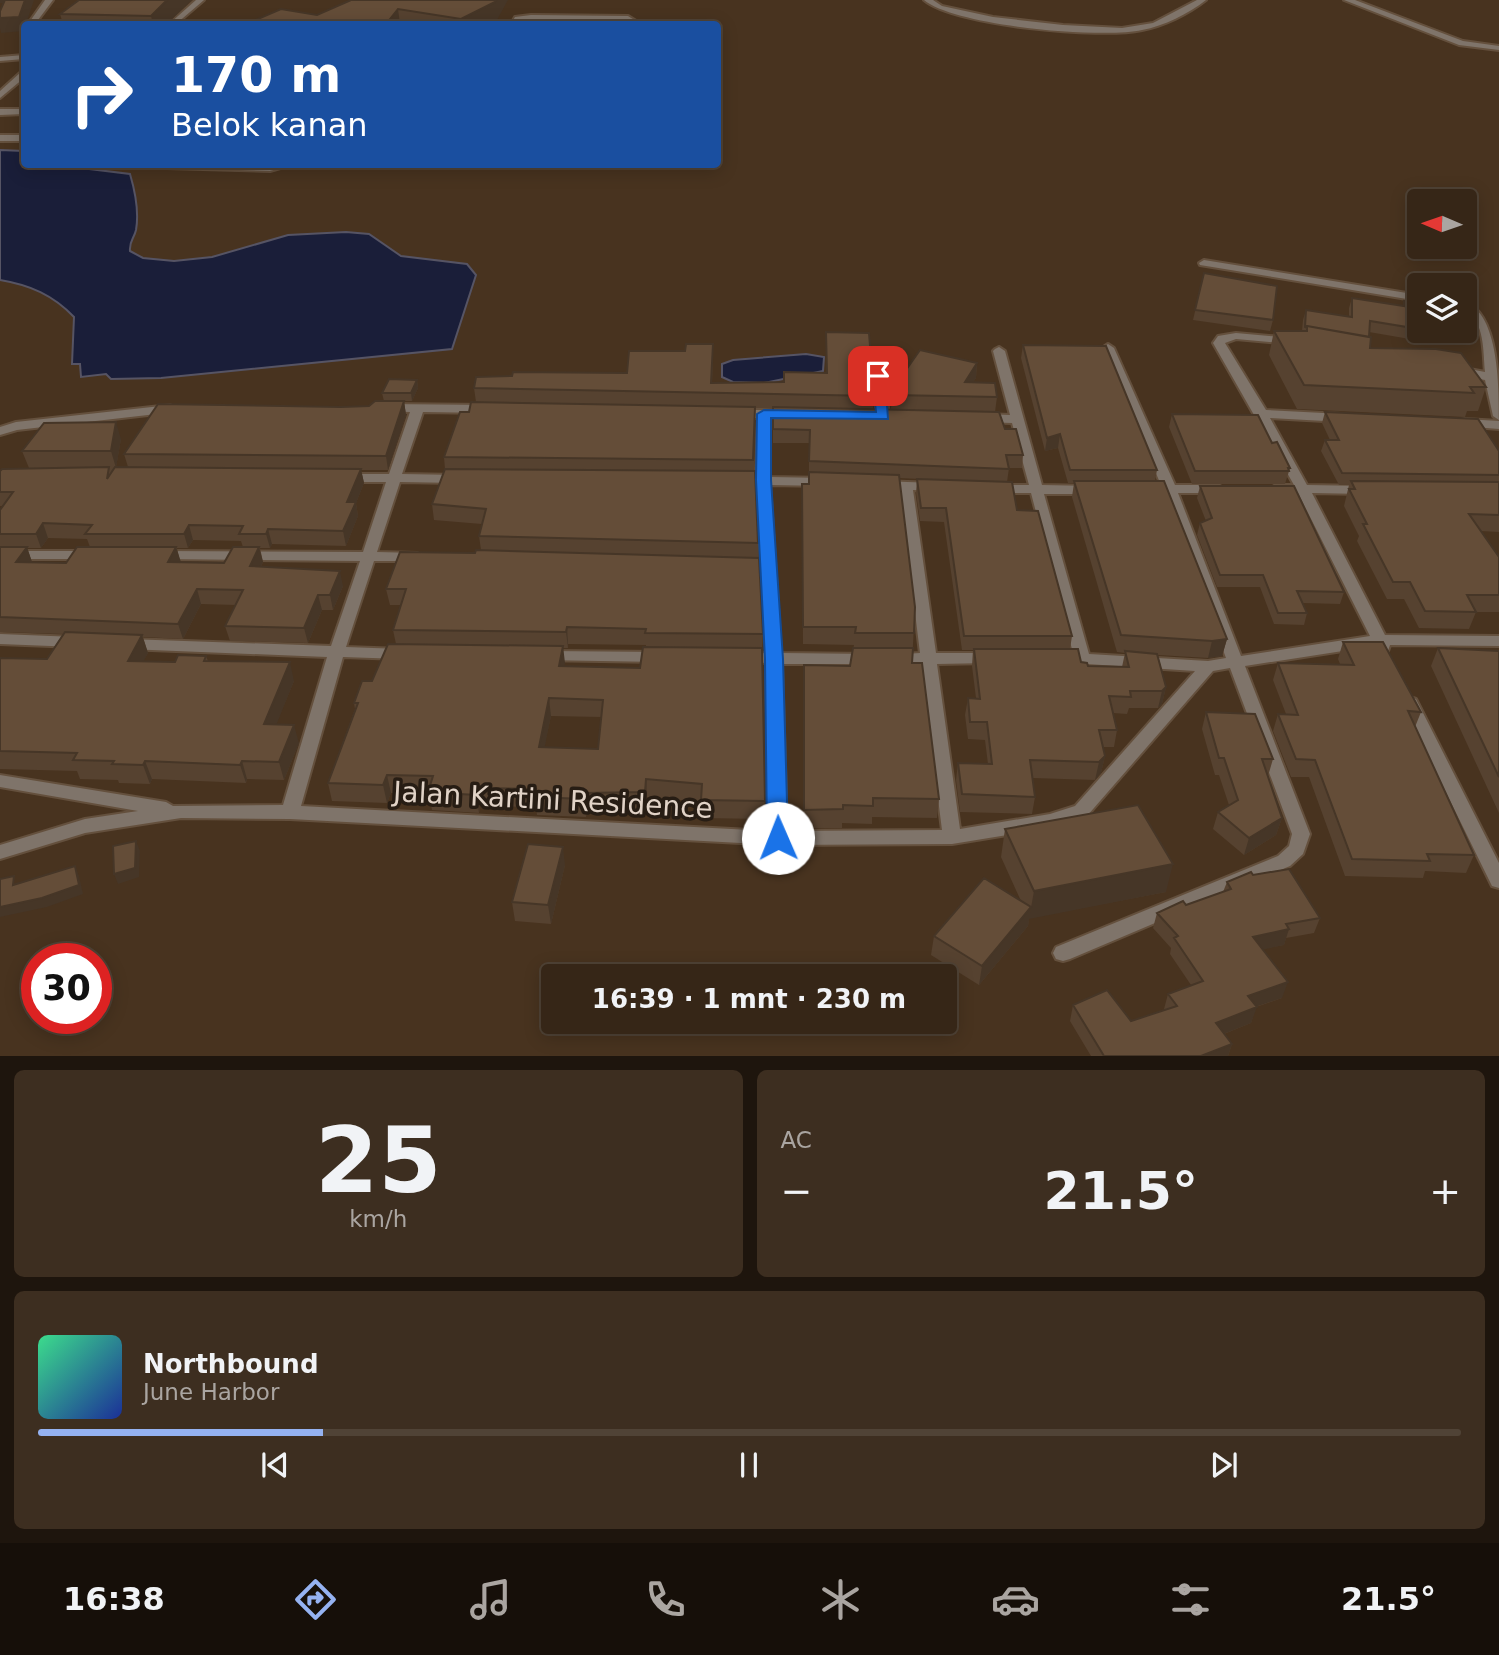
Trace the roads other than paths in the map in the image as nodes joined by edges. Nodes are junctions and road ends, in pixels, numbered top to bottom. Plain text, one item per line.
1 (49, 0) edge
2 (200, 0) edge
3 (928, 0) edge
4 (1202, 0) edge
5 (1348, 0) edge
6 (33, 21) edge
7 (176, 21) edge
8 (517, 21) edge
9 (632, 21) edge
10 (1499, 48) edge
11 (21, 57) edge
12 (0, 59) edge
13 (21, 77) edge
14 (0, 95) edge
15 (0, 103) edge
16 (21, 103) edge
17 (0, 112) edge
18 (21, 112) edge
19 (0, 138) edge
20 (21, 138) edge
21 (1204, 263) dead end
22 (1407, 296) edge
23 (1477, 311) edge
24 (1302, 343) edge
25 (1108, 348) edge
26 (999, 351) dead end
27 (876, 356) dead end
28 (1450, 370) edge
29 (1491, 377) junction
30 (185, 408) edge
31 (377, 408) edge
32 (418, 408) junction
33 (502, 409) edge
34 (723, 413) edge
35 (764, 414) junction
36 (1264, 414) junction
37 (804, 415) edge
38 (883, 416) edge
39 (1499, 416) edge
40 (964, 418) edge
41 (1361, 418) edge
42 (1018, 419) junction
43 (1458, 423) edge
44 (1499, 425) edge
45 (0, 431) edge
46 (328, 477) edge
47 (397, 478) junction
48 (478, 479) edge
49 (722, 480) edge
50 (763, 480) junction
51 (841, 483) edge
52 (867, 484) edge
53 (906, 486) junction
54 (945, 487) edge
55 (984, 488) edge
56 (1103, 489) edge
57 (1130, 489) edge
58 (1170, 489) junction
59 (1238, 489) edge
60 (1265, 489) edge
61 (1305, 489) junction
62 (1036, 490) junction
63 (1374, 490) edge
64 (0, 555) edge
65 (109, 555) edge
66 (150, 555) edge
67 (368, 555) junction
68 (437, 557) edge
69 (727, 565) edge
70 (768, 567) junction
71 (0, 639) edge
72 (1380, 640) junction
73 (1499, 642) edge
74 (336, 653) junction
75 (418, 654) edge
76 (528, 655) edge
77 (678, 657) edge
78 (720, 658) edge
79 (1012, 658) edge
80 (1040, 658) edge
81 (1082, 658) junction
82 (774, 659) junction
83 (928, 659) junction
84 (1237, 660) junction
85 (1391, 664) edge
86 (1208, 666) junction
87 (1403, 688) edge
88 (0, 781) edge
89 (181, 811) junction
90 (290, 812) junction
91 (951, 837) junction
92 (778, 838) junction
93 (0, 852) edge
94 (1499, 881) edge
95 (1063, 953) dead end

1 - 6 street
2 - 7 street
3 - 4 street
5 - 10 street
8 - 9 street
11 - 12 street
13 - 14 street
15 - 16 street
17 - 18 street
19 - 20 street
21 - 22 street
23 - 29 street
24 - 36 street
25 - 58 street
26 - 42 street
27 - 38 street
28 - 29 street
29 - 39 street
30 - 45 street
31 - 32 street
32 - 33 street
32 - 47 street
34 - 35 street
35 - 37 street
35 - 50 street
36 - 41 street
36 - 61 street
40 - 42 street
42 - 62 street
43 - 44 street
46 - 47 street
47 - 48 street
47 - 67 street
49 - 50 street
50 - 51 street
50 - 70 street
52 - 53 street
53 - 54 street
53 - 83 street
55 - 62 street
56 - 62 street
57 - 58 street
58 - 59 street
58 - 84 street
60 - 61 street
61 - 63 street
61 - 72 street
62 - 81 street
64 - 65 street
66 - 67 street
67 - 68 street
67 - 74 street
69 - 70 street
70 - 82 street
71 - 74 street
72 - 73 street
72 - 84 street
72 - 85 street
74 - 75 street
74 - 90 street
76 - 77 street
78 - 82 street
79 - 83 street
80 - 81 street
81 - 86 street
82 - 83 street
82 - 92 street
83 - 91 street
84 - 86 street
84 - 95 street
86 - 91 street, Jalan Kartini Residence
87 - 94 street
88 - 89 street
89 - 90 street, Jalan Kartini Residence
89 - 93 street, Jalan Kartini Residence
90 - 92 street, Jalan Kartini Residence
91 - 92 street, Jalan Kartini Residence

